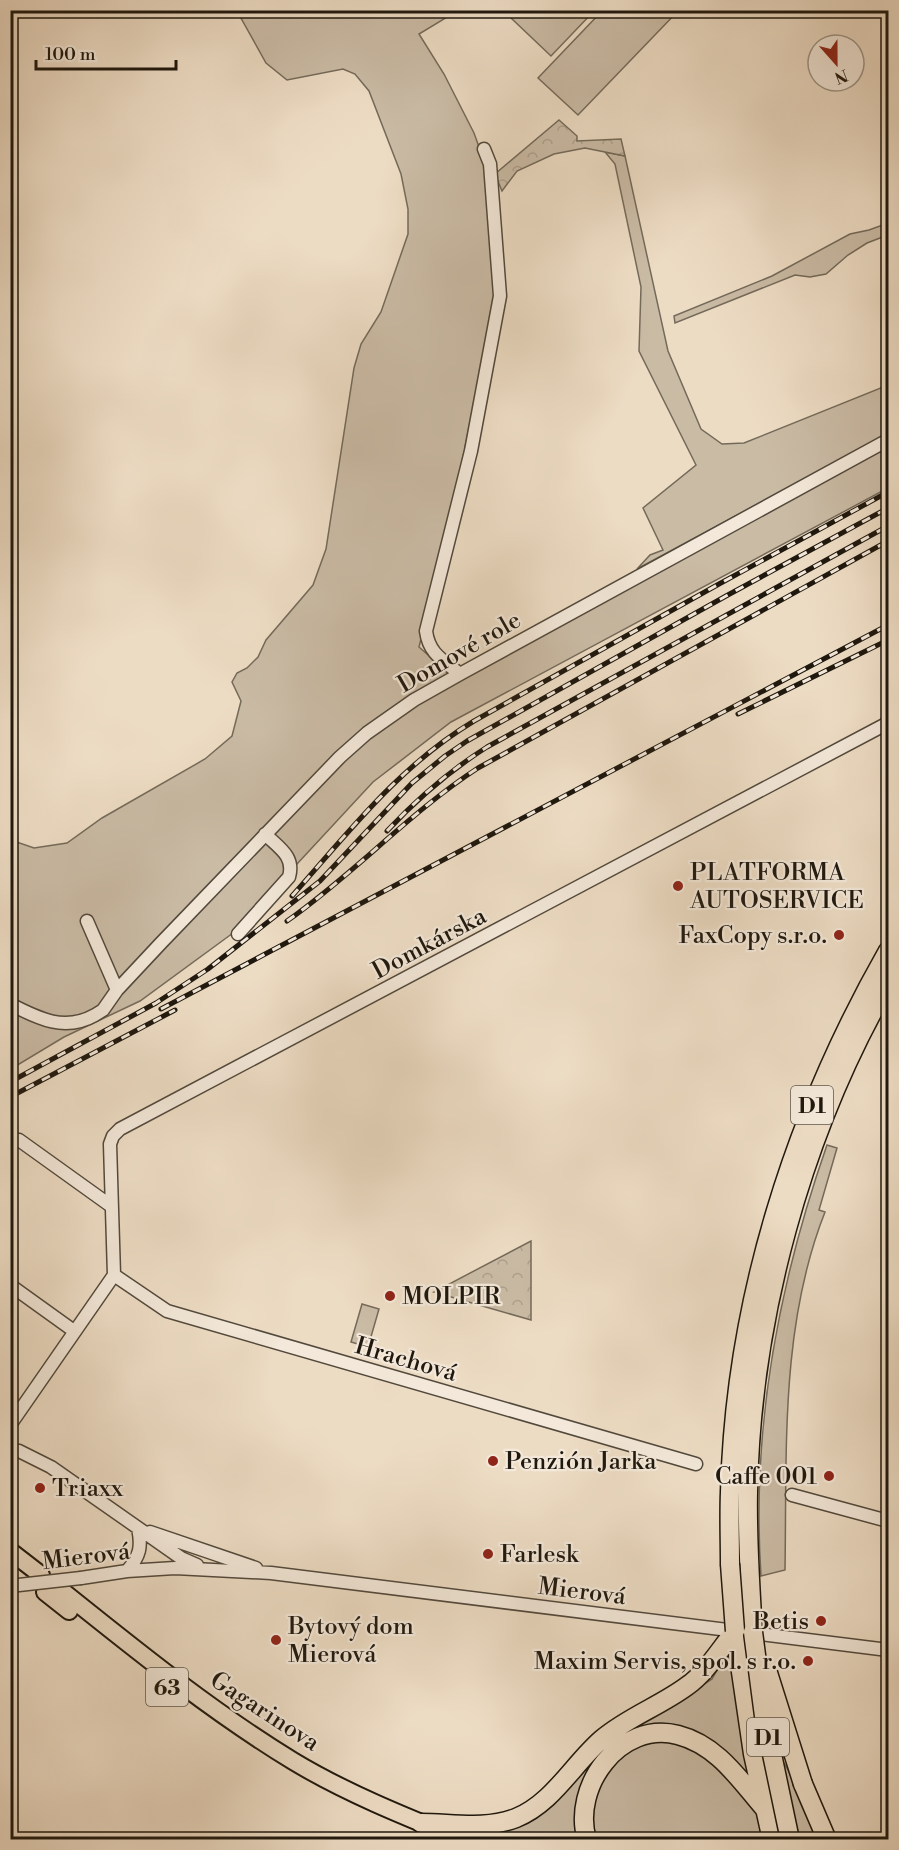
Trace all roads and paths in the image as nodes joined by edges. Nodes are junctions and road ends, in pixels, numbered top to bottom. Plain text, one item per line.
1 (484, 149) dead end
2 (888, 440) edge
3 (460, 674) junction
4 (888, 723) edge
5 (265, 834) junction
6 (87, 921) dead end
7 (238, 934) dead end
8 (888, 951) edge
9 (888, 984) edge
10 (117, 990) junction
11 (10, 1004) edge
12 (19, 1140) dead end
13 (111, 1206) junction
14 (114, 1275) junction
15 (10, 1286) edge
16 (74, 1331) junction
17 (10, 1425) edge
18 (10, 1450) edge
19 (696, 1464) dead end
20 (792, 1495) dead end
21 (888, 1521) edge
22 (138, 1528) junction
23 (10, 1551) edge
24 (739, 1564) junction
25 (10, 1565) edge
26 (203, 1568) junction
27 (127, 1571) junction
28 (271, 1573) junction
29 (10, 1586) edge
30 (744, 1632) junction
31 (888, 1650) edge
32 (764, 1808) junction
33 (421, 1823) junction
34 (826, 1837) edge
35 (435, 1839) edge
36 (463, 1839) edge
37 (587, 1839) edge
38 (772, 1839) edge
39 (790, 1839) edge

1 - 3 street
2 - 3 street, Domové role
3 - 5 street, Domové role
4 - 13 street, Domkárska
5 - 7 street
5 - 10 street, Domové role
6 - 10 street
8 - 24 highway, D1
9 - 24 highway, D1
10 - 11 street, Domové role
12 - 13 street
13 - 14 street, Domkárska
14 - 16 street
14 - 19 street, Hrachová
15 - 16 street
16 - 17 street
18 - 22 street, Mierová
20 - 21 street
22 - 26 street, Mierová
22 - 27 street
22 - 28 street, Mierová
23 - 25 main road
24 - 30 highway, D1
26 - 27 street, Mierová
26 - 28 street, Mierová
27 - 29 street, Mierová, bridge
28 - 31 street, Mierová
30 - 32 highway, D1
30 - 33 highway
30 - 34 highway, bridge
30 - 39 highway, D1, bridge
32 - 37 highway
32 - 38 highway, D1
33 - 35 main road, Gagarinova / 63
33 - 36 main road, Gagarinova / 63

